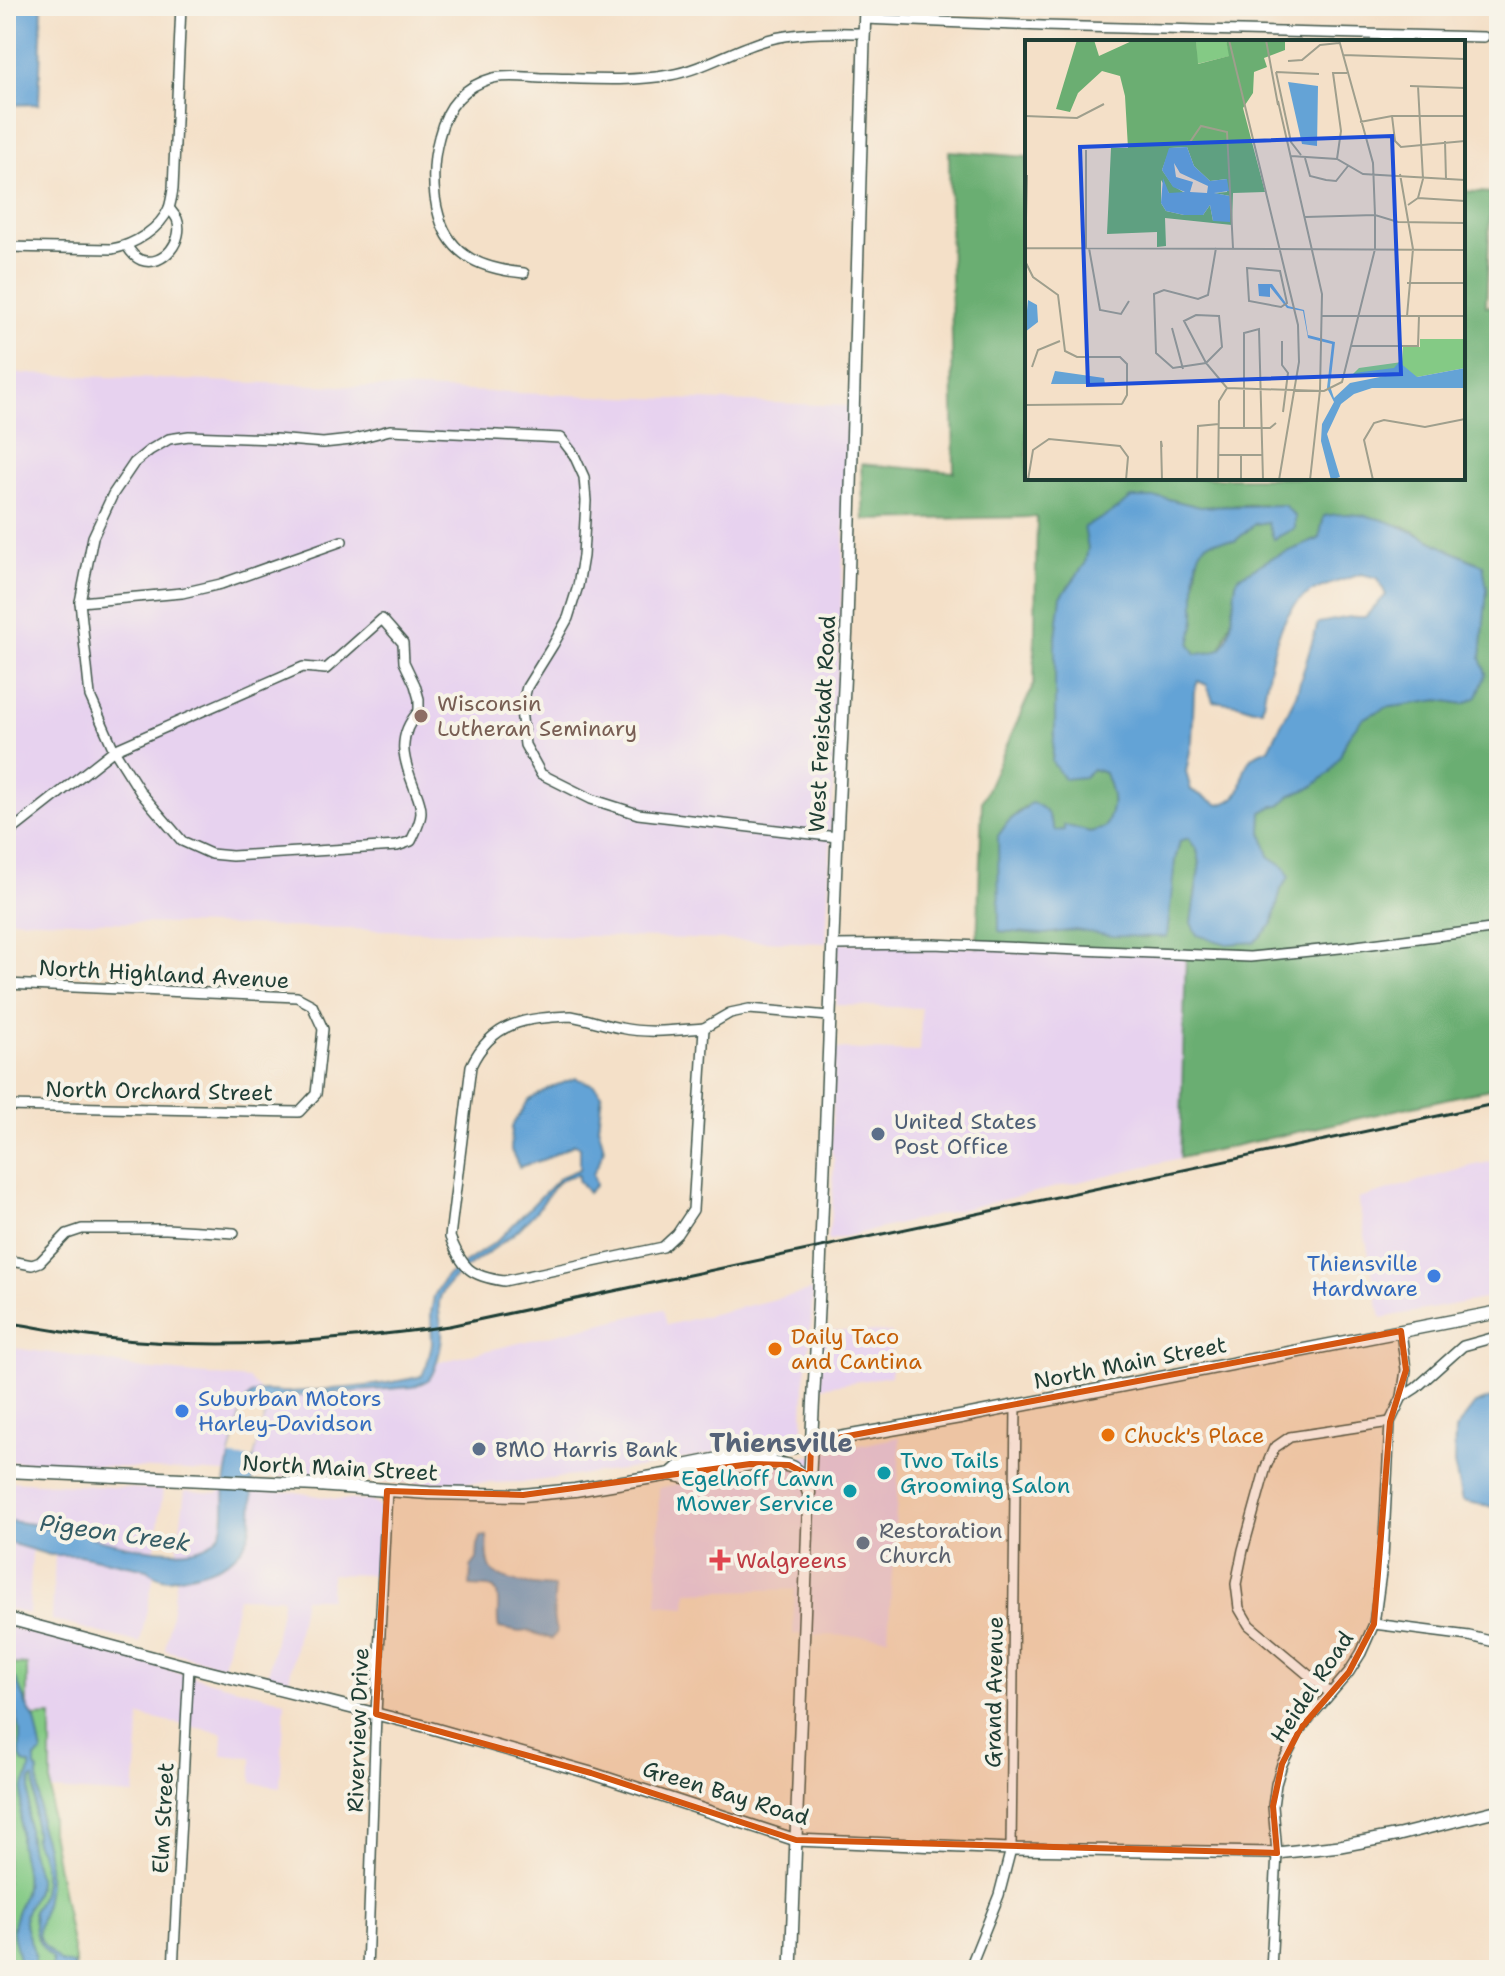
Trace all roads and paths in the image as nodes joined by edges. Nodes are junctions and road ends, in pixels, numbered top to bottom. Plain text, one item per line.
1 (181, 6) edge
2 (864, 12) edge
3 (865, 33) junction
4 (1484, 37) dead end
5 (169, 208) junction
6 (127, 246) junction
7 (6, 247) edge
8 (524, 273) dead end
9 (342, 541) dead end
10 (80, 602) junction
11 (114, 750) junction
12 (6, 835) edge
13 (837, 837) junction
14 (1499, 928) edge
15 (833, 945) junction
16 (6, 984) edge
17 (829, 1016) junction
18 (704, 1028) junction
19 (321, 1058) joint
20 (6, 1106) edge
21 (234, 1233) dead end
22 (6, 1260) edge
23 (1499, 1312) edge
24 (1401, 1331) junction
25 (1499, 1336) edge
26 (1402, 1397) junction
27 (1016, 1406) junction
28 (1390, 1422) junction
29 (811, 1443) junction
30 (769, 1453) junction
31 (750, 1464) junction
32 (6, 1471) edge
33 (671, 1474) junction
34 (387, 1491) junction
35 (809, 1493) junction
36 (6, 1618) edge
37 (1374, 1624) junction
38 (1499, 1643) edge
39 (189, 1667) junction
40 (1330, 1693) junction
41 (376, 1714) junction
42 (1499, 1810) edge
43 (796, 1840) junction
44 (1011, 1849) junction
45 (1277, 1853) junction
46 (173, 1970) edge
47 (367, 1970) edge
48 (791, 1970) edge
49 (969, 1970) edge
50 (1271, 1970) edge

1 - 5 street
2 - 3 street, West Freistadt Road
2 - 4 street
3 - 8 street
3 - 13 street, West Freistadt Road
5 - 6 street
5 - 6 street
6 - 7 street
9 - 10 street
10 - 11 street
10 - 13 street
11 - 11 street
11 - 12 street
13 - 15 street, West Freistadt Road
14 - 15 street
15 - 17 street, West Freistadt Road
16 - 19 street, North Highland Avenue
17 - 18 street
17 - 29 street, West Freistadt Road
18 - 18 street
19 - 20 street, North Orchard Street
21 - 22 street
23 - 24 main road, North Main Street
24 - 26 street, Heidel Road
24 - 27 main road, North Main Street
25 - 26 street
26 - 28 street, Heidel Road
27 - 29 main road, North Main Street
27 - 44 street, Grand Avenue
28 - 37 street, Heidel Road
28 - 40 street
29 - 30 main road, North Main Street
29 - 35 street, West Freistadt Road
30 - 31 main road, North Main Street
30 - 33 main road, North Main Street
31 - 33 main road, North Main Street
31 - 35 main road
32 - 34 main road, North Main Street
33 - 34 main road, North Main Street
34 - 41 street, Riverview Drive
35 - 43 street, West Freistadt Road
36 - 39 street, Green Bay Road
37 - 38 street
37 - 40 street, Heidel Road
39 - 41 street, Green Bay Road
39 - 46 street, Elm Street
40 - 45 street, Heidel Road
41 - 43 street, Green Bay Road
41 - 47 street, Riverview Drive
42 - 45 street, Green Bay Road
43 - 44 street, Green Bay Road
43 - 48 street, West Freistadt Road
44 - 45 street, Green Bay Road
44 - 49 street, Grand Avenue
45 - 50 street, Heidel Road

